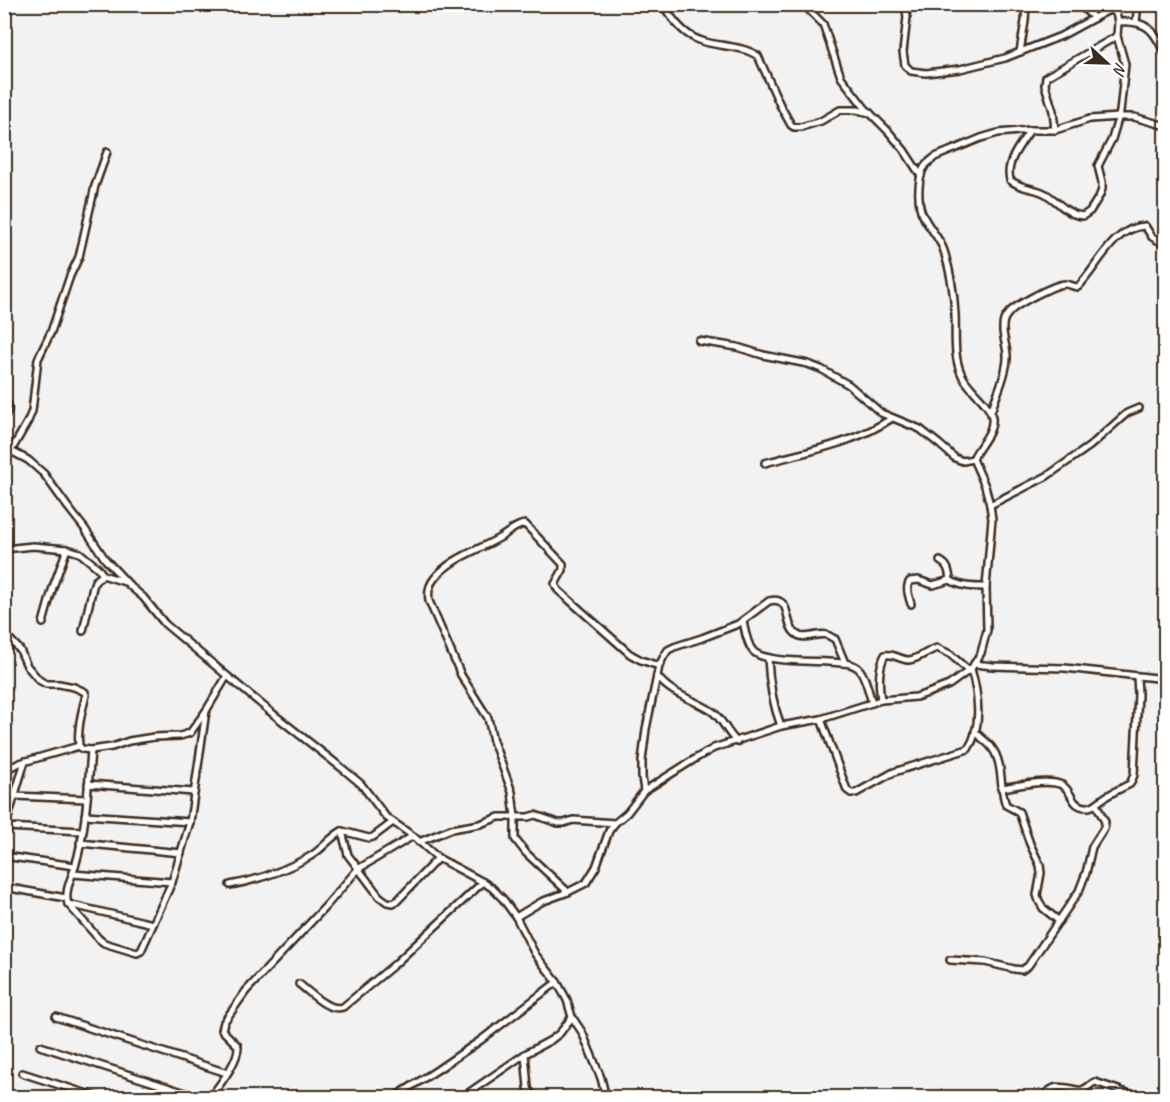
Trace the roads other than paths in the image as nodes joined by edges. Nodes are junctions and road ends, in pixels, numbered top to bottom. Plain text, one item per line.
1 (662, 4) edge
2 (803, 4) edge
3 (905, 4) edge
4 (1026, 4) edge
5 (1079, 4) edge
6 (1138, 4) edge
7 (1094, 18) junction
8 (1118, 22) junction
9 (1136, 22) junction
10 (1117, 36) junction
11 (1020, 52) junction
12 (1166, 56) edge
13 (870, 113) junction
14 (1119, 117) junction
15 (1166, 126) edge
16 (1030, 130) junction
17 (1055, 130) junction
18 (107, 152) dead end
19 (921, 176) junction
20 (1166, 244) edge
21 (699, 341) dead end
22 (4, 400) edge
23 (1139, 408) dead end
24 (991, 412) junction
25 (4, 417) edge
26 (892, 418) junction
27 (4, 449) edge
28 (11, 451) junction
29 (974, 459) junction
30 (765, 463) dead end
31 (990, 505) junction
32 (4, 549) edge
33 (68, 549) junction
34 (940, 561) dead end
35 (103, 575) junction
36 (950, 580) junction
37 (127, 583) junction
38 (986, 587) junction
39 (911, 604) dead end
40 (743, 621) junction
41 (43, 623) dead end
42 (83, 631) dead end
43 (4, 633) edge
44 (768, 658) junction
45 (844, 663) junction
46 (659, 666) junction
47 (971, 668) junction
48 (227, 676) junction
49 (657, 676) junction
50 (1137, 676) junction
51 (1166, 679) edge
52 (881, 700) junction
53 (872, 702) junction
54 (206, 711) junction
55 (821, 719) junction
56 (781, 726) junction
57 (975, 731) junction
58 (736, 742) junction
59 (79, 746) junction
60 (91, 750) junction
61 (25, 761) junction
62 (4, 770) edge
63 (88, 784) junction
64 (1001, 788) junction
65 (644, 791) junction
66 (194, 792) junction
67 (15, 796) junction
68 (87, 799) junction
69 (1096, 804) junction
70 (85, 815) junction
71 (515, 816) junction
72 (190, 822) junction
73 (393, 822) junction
74 (615, 823) junction
75 (5, 829) edge
76 (82, 831) junction
77 (342, 831) junction
78 (412, 836) junction
79 (419, 842) junction
80 (80, 843) junction
81 (181, 853) junction
82 (4, 856) edge
83 (438, 858) junction
84 (75, 866) junction
85 (358, 869) junction
86 (72, 874) junction
87 (172, 882) junction
88 (483, 882) junction
89 (230, 885) dead end
90 (4, 887) edge
91 (568, 892) junction
92 (67, 901) junction
93 (516, 916) junction
94 (1059, 921) junction
95 (153, 924) junction
96 (950, 960) dead end
97 (557, 982) junction
98 (299, 984) dead end
99 (56, 1017) dead end
100 (572, 1017) junction
101 (40, 1046) dead end
102 (525, 1054) junction
103 (22, 1073) dead end
104 (227, 1073) junction
105 (220, 1083) junction
106 (1166, 1097) edge
107 (100, 1098) edge
108 (201, 1098) edge
109 (210, 1098) edge
110 (219, 1098) edge
111 (393, 1098) edge
112 (461, 1098) edge
113 (534, 1098) edge
114 (606, 1098) edge
115 (1042, 1098) edge

1 - 13 street
2 - 13 street
3 - 11 street
4 - 11 street
5 - 7 street
6 - 9 street
7 - 8 street
7 - 11 street
8 - 9 street
8 - 10 street
9 - 12 street
10 - 14 street
10 - 17 street
13 - 19 street
14 - 15 street
14 - 16 street
14 - 17 street
16 - 17 street
16 - 19 street
18 - 28 street
19 - 24 street
20 - 24 street
21 - 26 street
22 - 25 street
23 - 31 street
24 - 29 street
26 - 29 street
26 - 30 street
27 - 28 street
28 - 37 street
29 - 31 street
31 - 38 street
32 - 33 street
33 - 35 street
33 - 41 street
34 - 36 street
35 - 37 street
35 - 42 street
36 - 38 street
36 - 39 street
37 - 48 street
38 - 47 street
40 - 44 street
40 - 45 street
40 - 46 street
43 - 59 street
44 - 45 street
44 - 56 street
45 - 53 street
46 - 49 street
46 - 71 street
47 - 50 street
47 - 52 street
47 - 52 street
47 - 57 street
48 - 54 street
48 - 73 street
49 - 58 street
49 - 65 street
50 - 51 street
50 - 69 street
52 - 53 street
53 - 55 street
54 - 60 street
54 - 66 street
55 - 56 street
55 - 57 street
56 - 58 street
57 - 64 street
58 - 65 street
59 - 60 street
59 - 61 street
60 - 63 street
61 - 62 street
61 - 67 street
63 - 66 street
63 - 68 street
64 - 69 street
64 - 94 street
65 - 74 street
66 - 72 street
67 - 68 street
67 - 75 street
68 - 70 street
69 - 94 street
70 - 72 street
70 - 76 street
71 - 74 street
71 - 79 street
71 - 91 street
72 - 81 street
73 - 77 street
73 - 78 street
74 - 91 street
75 - 76 street
76 - 80 street
77 - 85 street
77 - 89 street
78 - 79 street
78 - 85 street
79 - 83 street
80 - 81 street
80 - 84 street
81 - 87 street
82 - 84 street
83 - 85 street
83 - 88 street
84 - 86 street
85 - 104 street
86 - 87 street
86 - 92 street
87 - 95 street
88 - 93 street
88 - 98 street
90 - 92 street
91 - 93 street
92 - 95 street
92 - 95 street
93 - 97 street
94 - 96 street
97 - 100 street
97 - 111 street
99 - 104 street
100 - 102 street
100 - 114 street
101 - 108 street
102 - 112 street
102 - 113 street
103 - 107 street
104 - 105 street
105 - 109 street
105 - 110 street
106 - 115 street

